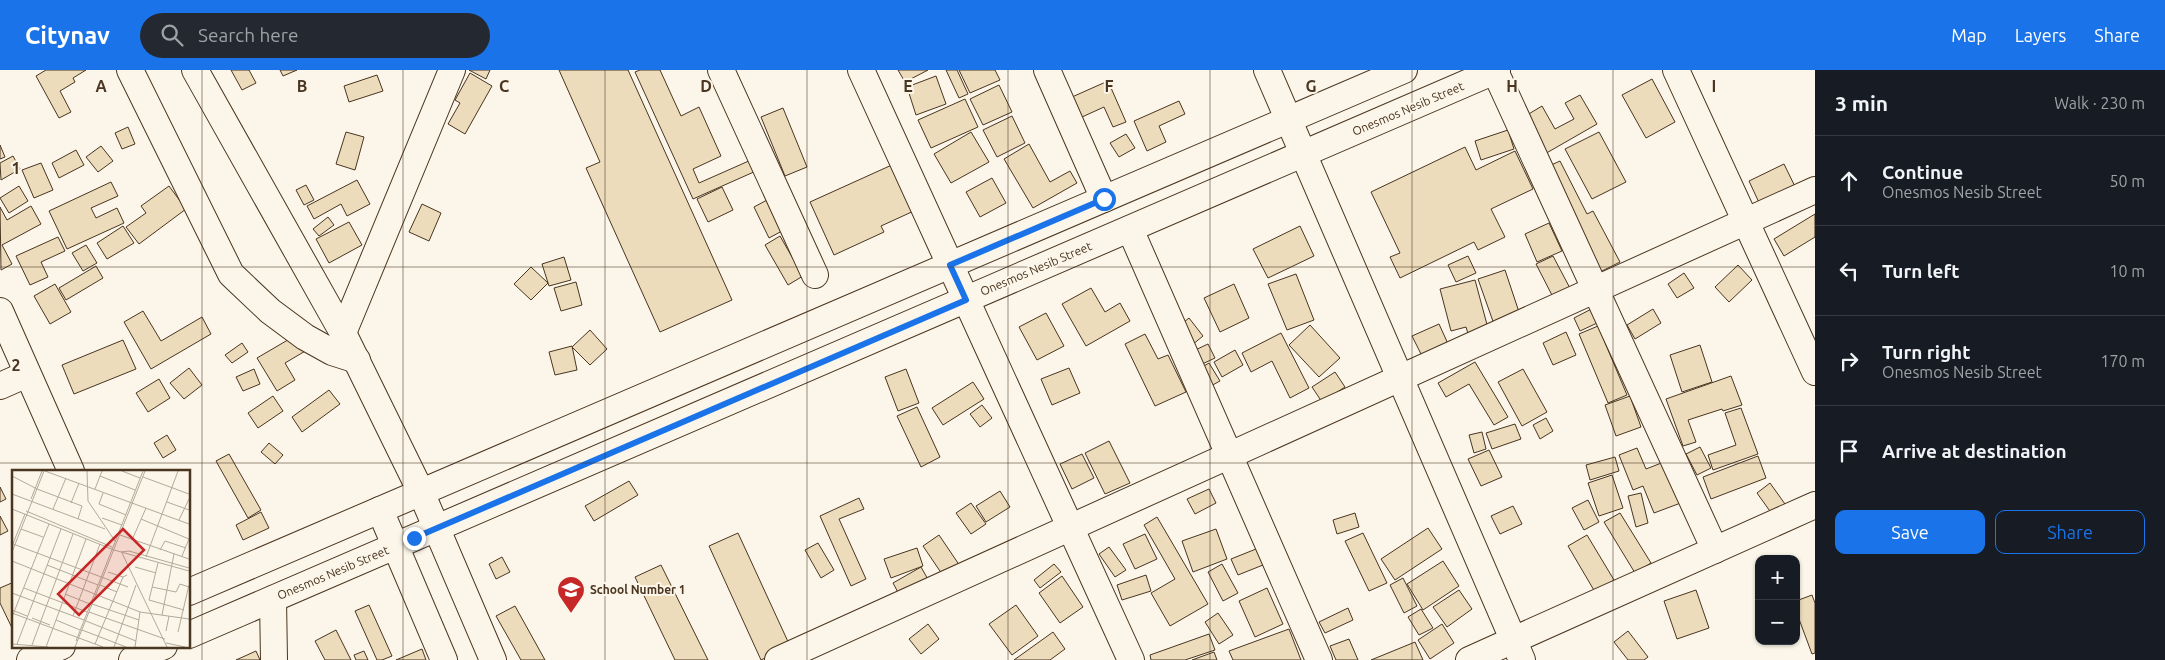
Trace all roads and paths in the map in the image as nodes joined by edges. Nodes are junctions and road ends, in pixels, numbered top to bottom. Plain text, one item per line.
1 (130, 70) edge
2 (195, 70) edge
3 (452, 70) edge
4 (721, 70) edge
5 (861, 70) edge
6 (1047, 70) edge
7 (1267, 70) edge
8 (1404, 70) edge
9 (1496, 70) edge
10 (1676, 70) edge
11 (1288, 120) junction
12 (1304, 154) junction
13 (1815, 190) edge
14 (1104, 199) junction
15 (1746, 222) junction
16 (1130, 228) junction
17 (950, 265) junction
18 (815, 275) dead end
19 (1596, 290) junction
20 (966, 300) junction
21 (0, 311) edge
22 (343, 333) junction
23 (357, 360) junction
24 (1815, 372) edge
25 (27, 374) junction
26 (1401, 378) junction
27 (0, 386) edge
28 (1230, 455) junction
29 (71, 470) edge
30 (421, 492) junction
31 (1815, 505) edge
32 (380, 510) junction
33 (437, 528) junction
34 (1070, 528) junction
35 (396, 546) junction
36 (1715, 550) junction
37 (190, 592) edge
38 (273, 599) junction
39 (190, 636) edge
40 (57, 648) edge
41 (159, 648) edge
42 (1518, 650) edge
43 (30, 660) edge
44 (132, 660) edge
45 (274, 660) edge
46 (444, 660) edge
47 (494, 660) edge
48 (778, 660) edge
49 (1131, 660) edge
50 (1319, 660) edge
51 (1469, 660) edge

1 - 23 street
2 - 22 street
3 - 22 street
4 - 18 street
5 - 17 street
6 - 14 street
7 - 11 street
8 - 11 street
9 - 12 street, Onesmos Nesib Street
9 - 19 street
10 - 15 street
11 - 12 street
11 - 14 street
12 - 16 street, Onesmos Nesib Street
12 - 26 street
13 - 15 street
14 - 17 street
15 - 19 street
15 - 24 street
16 - 20 street, Onesmos Nesib Street
16 - 28 street
17 - 20 street
17 - 30 street
19 - 26 street
19 - 36 street
20 - 33 street, Onesmos Nesib Street
20 - 34 street
21 - 25 street
22 - 23 street
23 - 30 street
25 - 27 street
25 - 29 street
26 - 28 street
26 - 42 street
28 - 34 street
28 - 50 street
30 - 32 street
30 - 33 street
31 - 36 street
32 - 35 street
32 - 37 street
33 - 35 street, Onesmos Nesib Street
33 - 47 street
34 - 48 street
34 - 49 street
35 - 38 street, Onesmos Nesib Street
35 - 46 street
36 - 42 street
38 - 39 street, Onesmos Nesib Street
38 - 45 street
40 - 43 street
41 - 44 street
42 - 51 street

